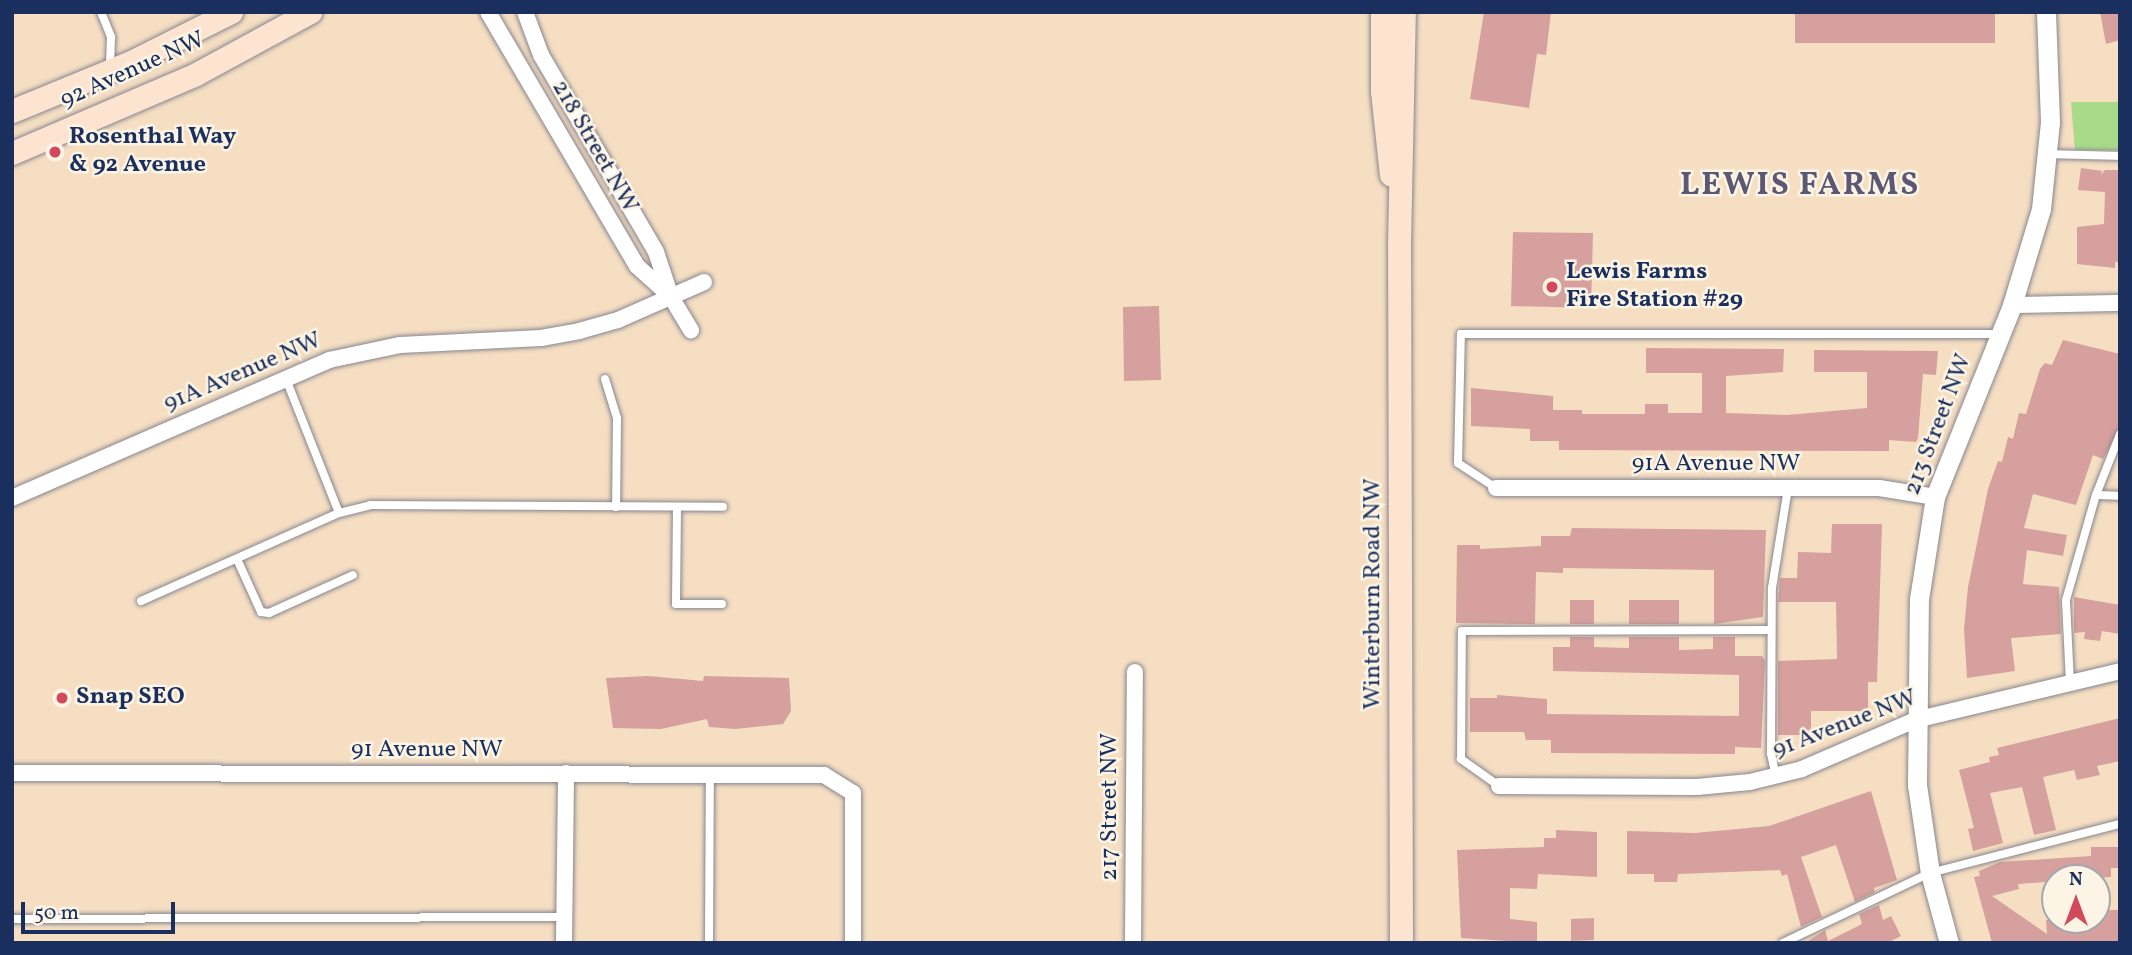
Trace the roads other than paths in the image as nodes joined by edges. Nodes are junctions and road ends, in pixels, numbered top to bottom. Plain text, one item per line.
1 (101, 12) edge
2 (231, 12) edge
3 (310, 12) edge
4 (488, 12) edge
5 (525, 12) edge
6 (1382, 12) edge
7 (1404, 12) edge
8 (2046, 12) edge
9 (110, 72) junction
10 (12, 111) edge
11 (12, 153) edge
12 (2048, 154) junction
13 (2120, 156) edge
14 (1399, 244) junction
15 (704, 282) dead end
16 (671, 297) junction
17 (2120, 303) edge
18 (2012, 305) junction
19 (691, 330) dead end
20 (2001, 334) junction
21 (285, 376) junction
22 (605, 379) dead end
23 (2120, 434) edge
24 (1496, 488) joint
25 (1788, 488) junction
26 (2095, 495) junction
27 (1935, 496) junction
28 (2120, 496) edge
29 (12, 498) edge
30 (616, 506) junction
31 (677, 507) junction
32 (723, 507) dead end
33 (339, 513) junction
34 (236, 559) junction
35 (353, 575) dead end
36 (141, 601) dead end
37 (722, 604) dead end
38 (1771, 630) junction
39 (2120, 671) edge
40 (1135, 672) dead end
41 (2070, 683) junction
42 (1915, 720) junction
43 (12, 773) edge
44 (566, 773) junction
45 (710, 774) junction
46 (1776, 777) junction
47 (1499, 786) joint
48 (2120, 824) edge
49 (1930, 873) junction
50 (565, 917) junction
51 (12, 919) edge
52 (564, 943) edge
53 (709, 943) edge
54 (853, 943) edge
55 (1133, 943) edge
56 (1401, 943) edge
57 (1783, 943) edge
58 (1949, 943) edge

1 - 9 lane
2 - 9 main road, 92 Avenue NW
3 - 11 main road, 92 Avenue NW
4 - 16 street, 218 Street NW
5 - 16 street, 218 Street NW
6 - 14 main road, Winterburn Road NW
7 - 14 main road, Winterburn Road NW
8 - 12 street, 213 Street NW
9 - 10 main road, 92 Avenue NW
12 - 13 lane
12 - 18 street, 213 Street NW
14 - 56 main road, Winterburn Road NW
15 - 16 street, 91A Avenue NW
16 - 19 street, 218 Street NW
16 - 21 street, 91A Avenue NW
17 - 18 street
18 - 20 street, 213 Street NW
20 - 24 lane
20 - 27 street, 213 Street NW
21 - 29 street, 91A Avenue NW
21 - 33 lane
22 - 30 lane
23 - 26 lane
24 - 25 street, 91A Avenue NW
25 - 27 street, 91A Avenue NW
25 - 38 lane
26 - 28 lane
26 - 41 lane
27 - 42 street, 213 Street NW
30 - 31 lane
30 - 33 lane
31 - 32 lane
31 - 37 lane
33 - 34 lane
34 - 35 lane
34 - 36 lane
38 - 46 lane
38 - 47 lane
39 - 41 street, 91 Avenue NW
40 - 55 street, 217 Street NW
41 - 42 street, 91 Avenue NW
42 - 46 street, 91 Avenue NW
42 - 49 street, 213 Street NW
43 - 44 street, 91 Avenue NW
44 - 45 street, 91 Avenue NW
44 - 50 street
45 - 53 lane
45 - 54 street, 91 Avenue NW
46 - 47 street, 91 Avenue NW
48 - 49 lane
49 - 57 lane
49 - 58 street, 213 Street NW
50 - 51 lane
50 - 52 street

